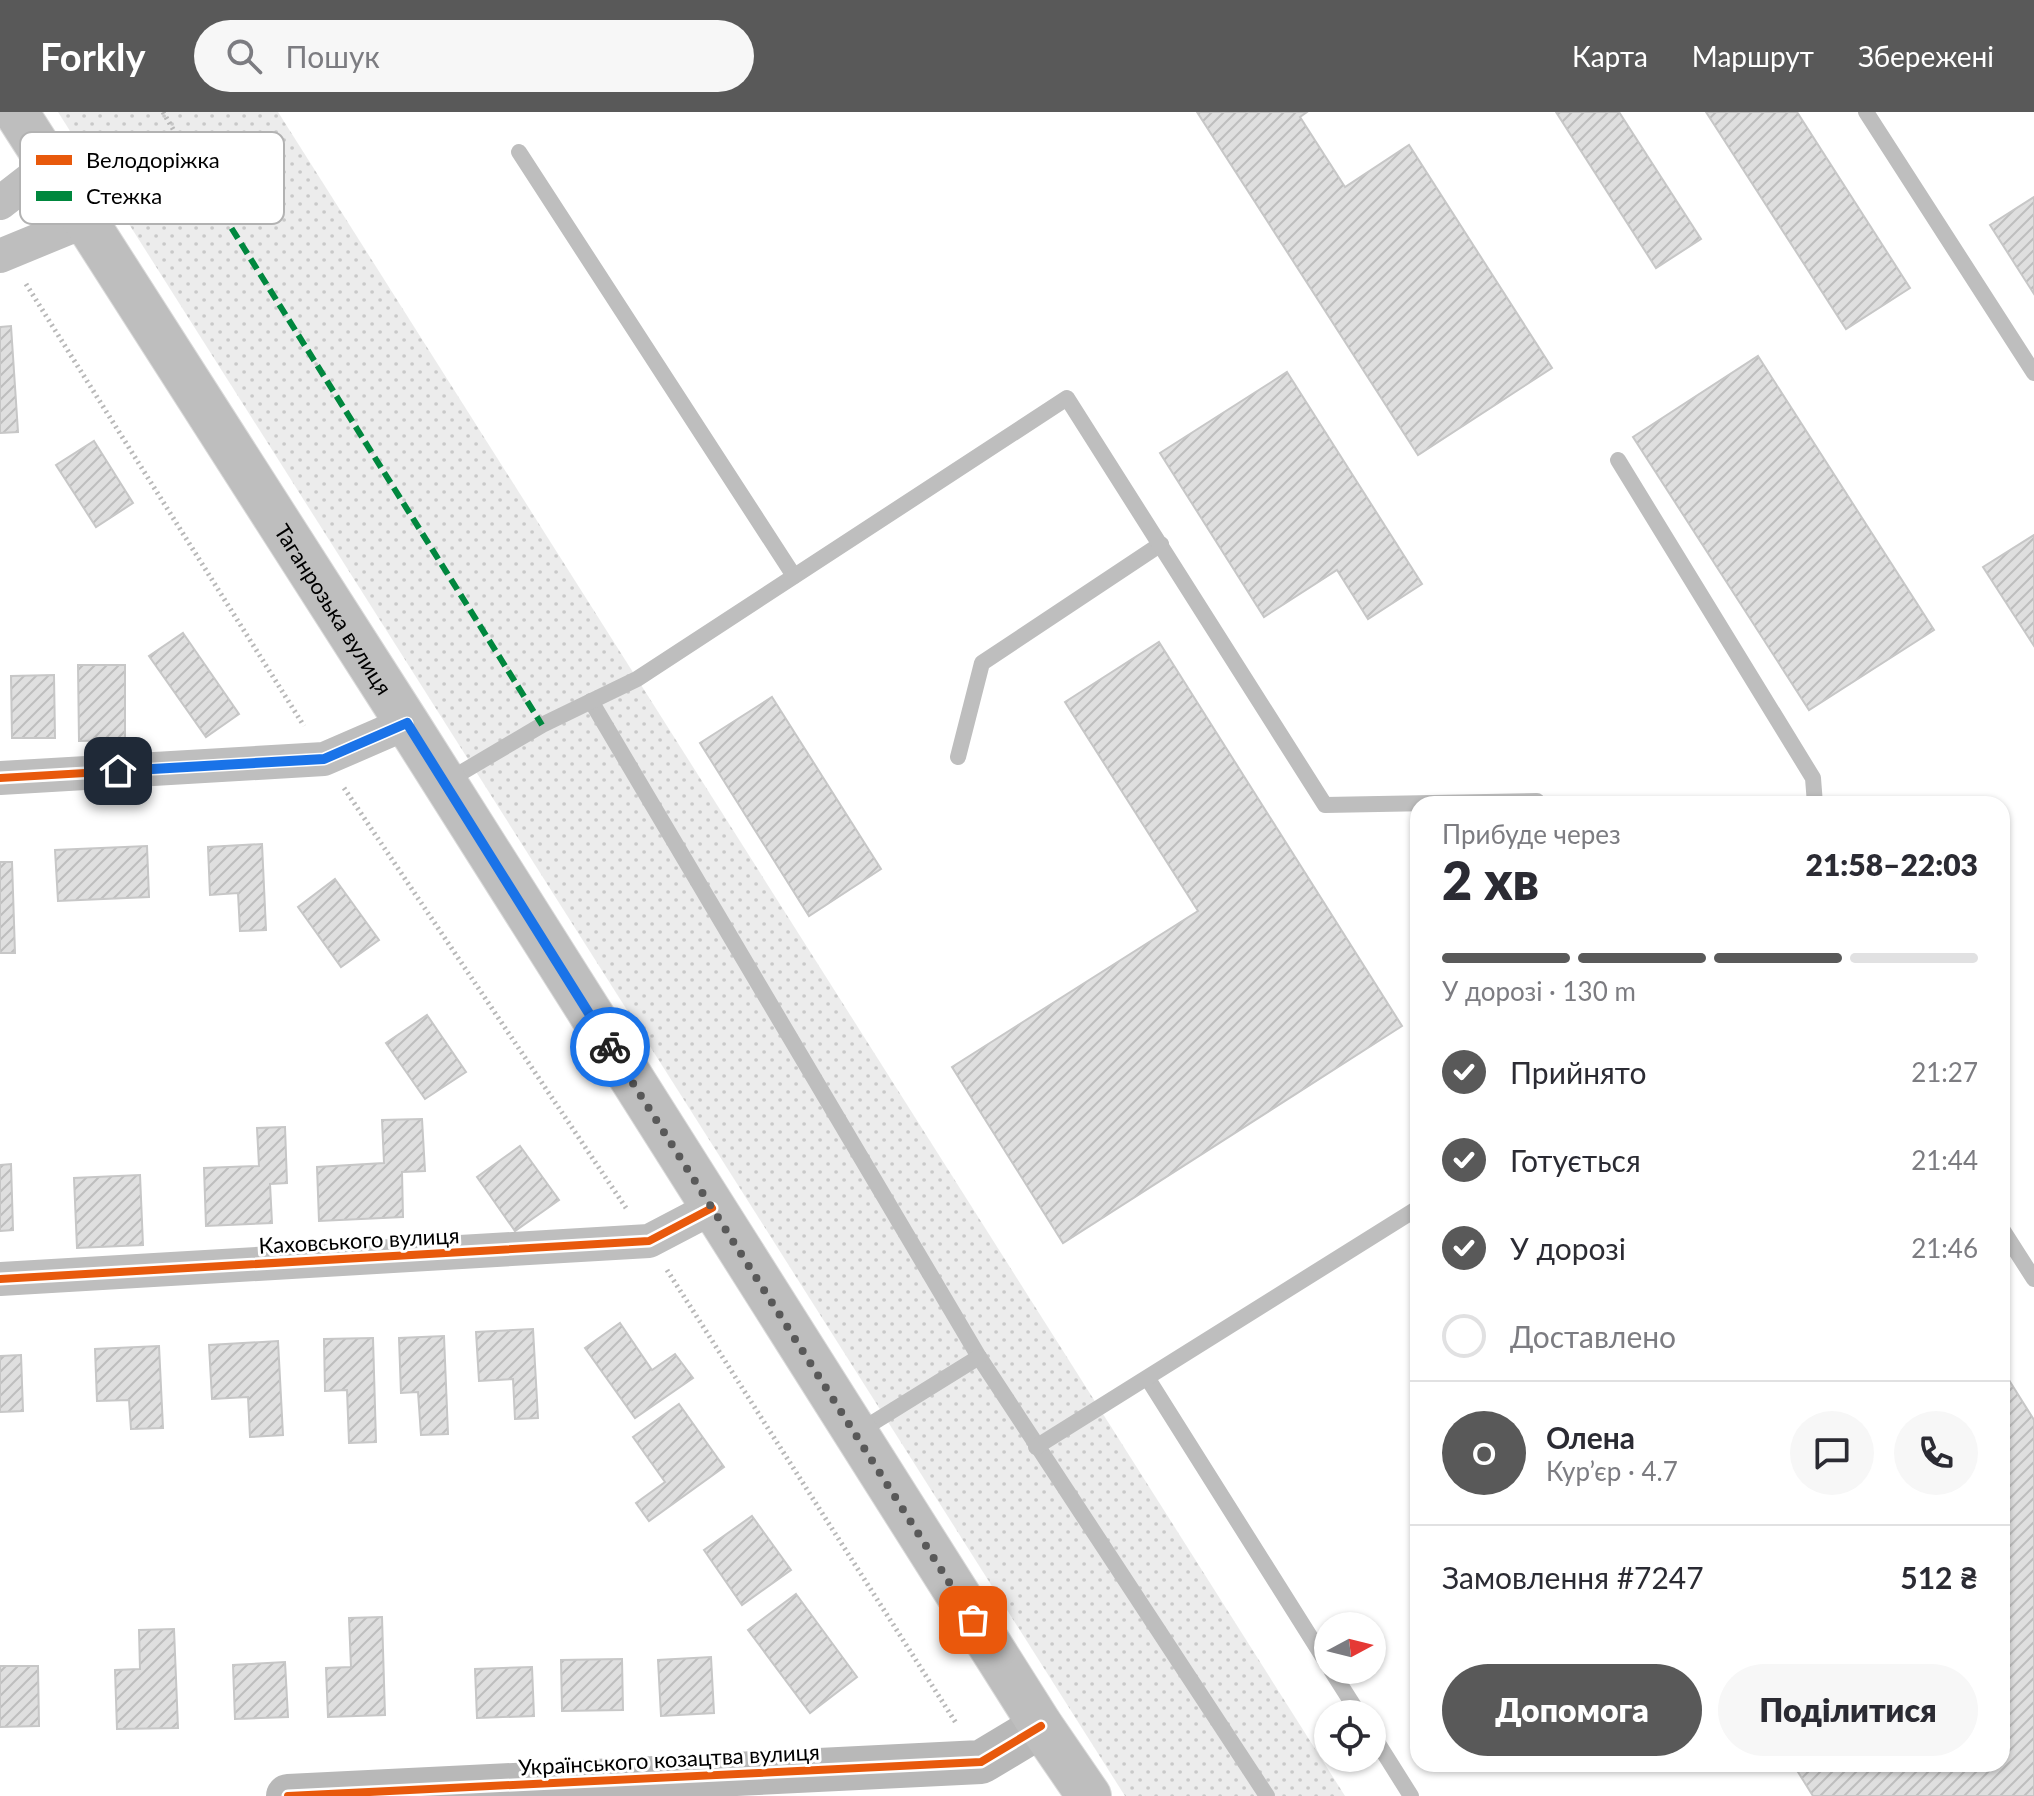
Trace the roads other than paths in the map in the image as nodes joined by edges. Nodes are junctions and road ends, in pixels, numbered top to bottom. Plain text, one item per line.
1 (16, 112) edge
2 (1866, 112) edge
3 (28, 132) edge
4 (519, 152) dead end
5 (20, 187) edge
6 (0, 203) edge
7 (78, 224) edge
8 (87, 224) edge
9 (3, 255) edge
10 (2034, 373) edge
11 (1618, 460) dead end
12 (1161, 544) junction
13 (794, 576) junction
14 (591, 701) junction
15 (407, 723) junction
16 (958, 757) dead end
17 (0, 778) edge
18 (443, 783) junction
19 (1814, 796) edge
20 (1410, 803) edge
21 (712, 1208) junction
22 (1410, 1213) edge
23 (2010, 1242) edge
24 (0, 1279) edge
25 (2034, 1279) edge
26 (979, 1357) junction
27 (1148, 1379) junction
28 (855, 1434) junction
29 (1036, 1447) junction
30 (1314, 1643) edge
31 (1041, 1726) junction
32 (1386, 1756) edge
33 (288, 1796) edge
34 (1089, 1796) edge
35 (1267, 1796) edge
36 (1411, 1796) edge

1 - 3 highway, Таганрозька вулиця
2 - 10 lane
4 - 13 lane
5 - 6 street
7 - 9 street
8 - 15 highway, Таганрозька вулиця
11 - 19 lane
12 - 13 lane
12 - 16 lane
12 - 20 lane
13 - 14 lane
14 - 18 lane
14 - 26 lane
15 - 17 street
15 - 18 highway, Таганрозька вулиця
18 - 21 highway, Таганрозька вулиця
21 - 24 street, Каховського вулиця
21 - 28 highway, Таганрозька вулиця
22 - 27 lane
23 - 25 lane
26 - 28 lane
26 - 29 lane
27 - 29 lane
27 - 30 lane
28 - 31 highway, Таганрозька вулиця
29 - 35 lane
31 - 33 street, Українського козацтва вулиця
31 - 34 highway, Таганрозька вулиця
32 - 36 lane

